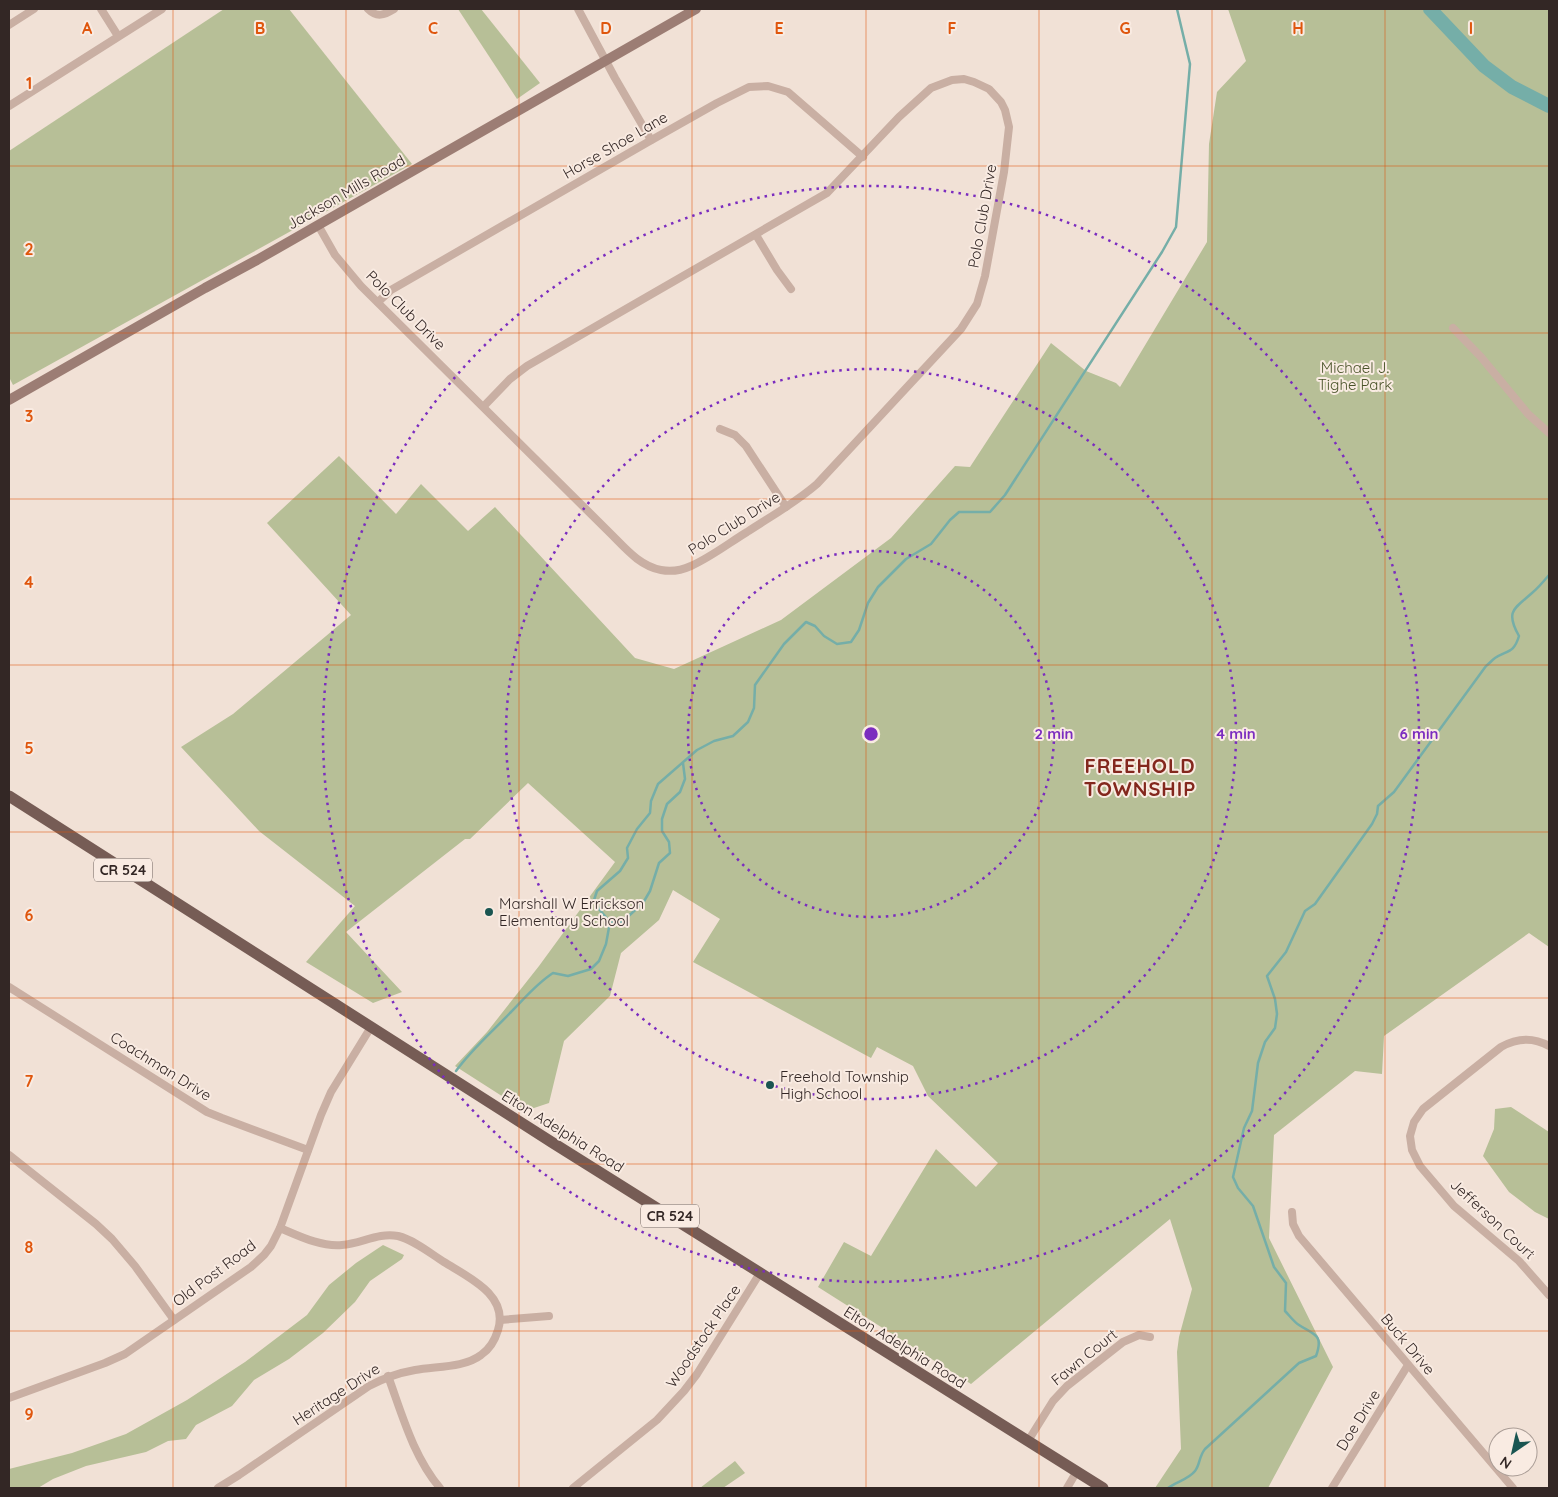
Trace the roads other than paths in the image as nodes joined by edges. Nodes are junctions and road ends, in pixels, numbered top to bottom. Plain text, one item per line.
1 (34, 9) edge
2 (101, 9) edge
3 (162, 9) edge
4 (368, 9) edge
5 (394, 9) edge
6 (578, 9) edge
7 (696, 9) edge
8 (9, 25) edge
9 (118, 36) junction
10 (606, 60) junction
11 (9, 106) edge
12 (651, 140) junction
13 (863, 156) junction
14 (318, 225) junction
15 (756, 235) junction
16 (791, 289) dead end
17 (378, 302) junction
18 (1453, 328) dead end
19 (9, 400) edge
20 (484, 406) junction
21 (720, 429) dead end
22 (1549, 433) edge
23 (786, 507) junction
24 (9, 796) edge
25 (9, 987) edge
26 (371, 1027) junction
27 (1549, 1046) edge
28 (308, 1150) junction
29 (9, 1156) edge
30 (1292, 1212) dead end
31 (280, 1228) junction
32 (760, 1273) junction
33 (1549, 1295) edge
34 (549, 1316) dead end
35 (174, 1320) junction
36 (500, 1320) junction
37 (1150, 1336) dead end
38 (1408, 1365) junction
39 (388, 1376) junction
40 (9, 1398) edge
41 (1028, 1441) junction
42 (1077, 1471) junction
43 (218, 1488) edge
44 (440, 1488) edge
45 (573, 1488) edge
46 (1067, 1488) edge
47 (1103, 1488) edge
48 (1332, 1488) edge
49 (1513, 1488) edge

1 - 8 street
2 - 9 street
3 - 9 street
4 - 5 street
6 - 10 street
7 - 10 main road, Jackson Mills Road
9 - 11 street
10 - 12 street
10 - 14 main road, Jackson Mills Road
12 - 13 street, Horse Shoe Lane
12 - 17 street, Horse Shoe Lane
13 - 15 street, Polo Club Drive
13 - 23 street, Polo Club Drive
14 - 17 street, Polo Club Drive
14 - 19 main road, Jackson Mills Road
15 - 16 street
15 - 20 street, Polo Club Drive
17 - 20 street, Polo Club Drive
18 - 22 street
20 - 23 street, Polo Club Drive
21 - 23 street
24 - 26 main road, Elton Adelphia Road / CR 524
25 - 28 street, Coachman Drive
26 - 28 street, Old Post Road
26 - 32 main road, Elton Adelphia Road / CR 524
27 - 33 street, Jefferson Court
28 - 31 street, Old Post Road
29 - 35 street
30 - 38 street, Buck Drive
31 - 35 street, Old Post Road
31 - 36 street
32 - 41 main road, Elton Adelphia Road / CR 524
32 - 45 street, Woodstock Place
34 - 36 street
35 - 40 street, Old Post Road
36 - 39 street, Heritage Drive
37 - 41 street, Fawn Court
38 - 48 street, Doe Drive
38 - 49 street, Buck Drive
39 - 43 street, Heritage Drive
39 - 44 street
41 - 42 main road, Elton Adelphia Road / CR 524
42 - 46 street
42 - 47 main road, Elton Adelphia Road / CR 524

